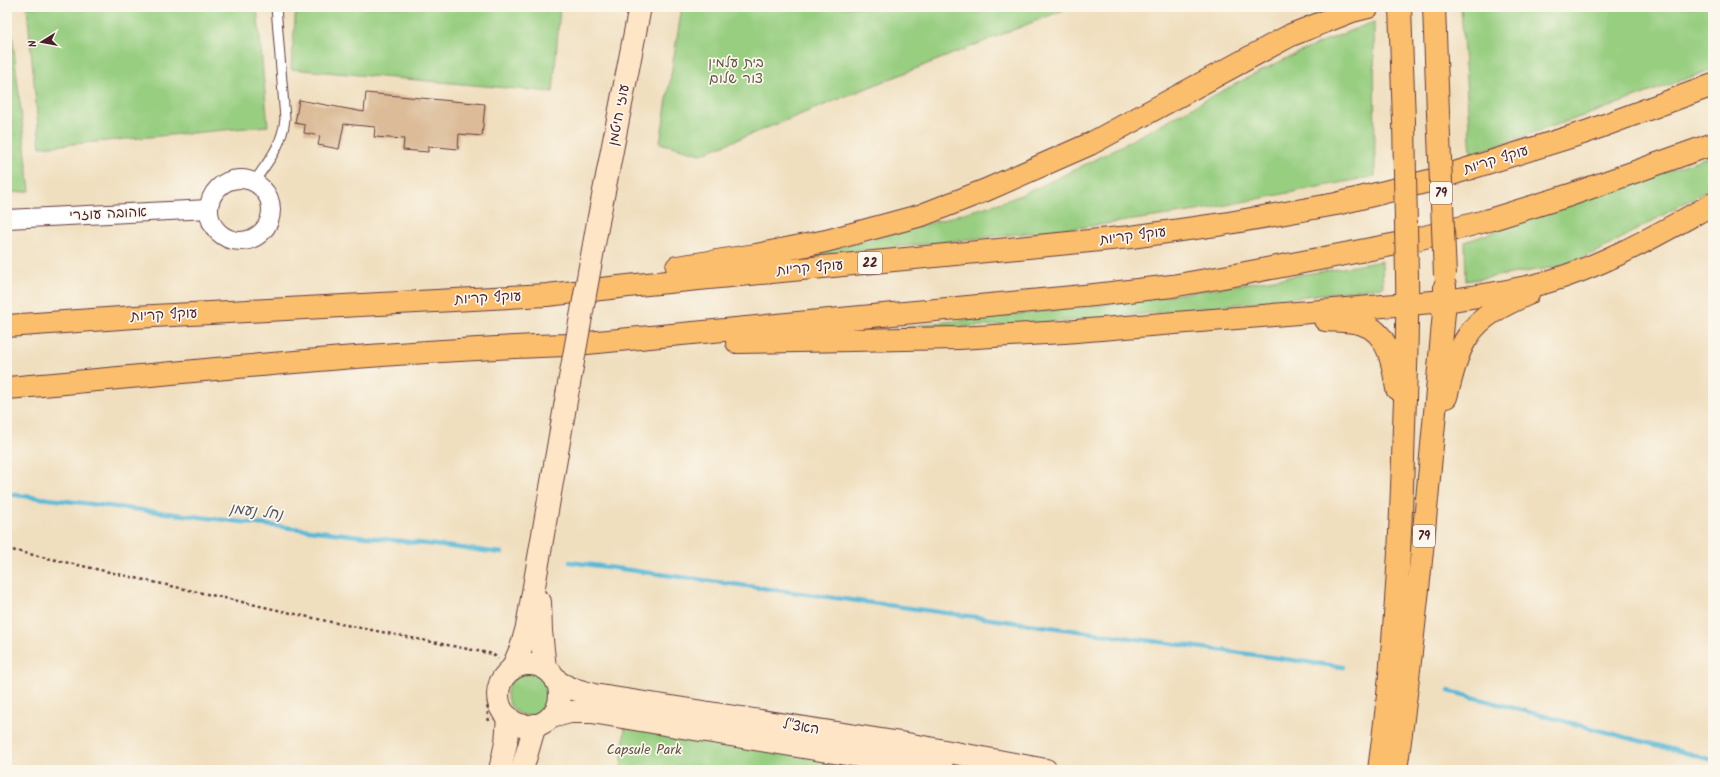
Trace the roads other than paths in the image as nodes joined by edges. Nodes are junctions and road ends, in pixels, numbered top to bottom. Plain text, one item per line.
1 (276, 7) edge
2 (640, 7) edge
3 (1327, 7) edge
4 (1368, 7) edge
5 (1400, 7) edge
6 (1434, 7) edge
7 (1291, 35) junction
8 (1713, 85) edge
9 (1713, 144) edge
10 (254, 182) junction
11 (1713, 204) edge
12 (209, 209) junction
13 (7, 219) edge
14 (1580, 270) junction
15 (484, 298) junction
16 (1445, 301) junction
17 (1408, 303) junction
18 (1256, 316) junction
19 (7, 326) edge
20 (566, 344) junction
21 (7, 388) edge
22 (1433, 436) junction
23 (1404, 456) junction
24 (543, 537) junction
25 (510, 670) junction
26 (551, 675) junction
27 (508, 717) junction
28 (543, 721) junction
29 (500, 770) edge
30 (522, 770) edge
31 (943, 770) edge
32 (1046, 770) edge
33 (1379, 770) edge
34 (1396, 770) edge

1 - 10 lane
2 - 24 main road, עוזי חיטמן, bridge
3 - 7 highway
4 - 7 highway
5 - 17 highway, 79, bridge
6 - 16 highway, 79, bridge
7 - 15 highway
8 - 15 highway, עוקף קריות / 22
9 - 20 highway
10 - 12 street
10 - 12 street
11 - 14 highway
12 - 13 street, אהובה עוזרי
14 - 16 highway
14 - 22 highway
15 - 19 highway, עוקף קריות / 22
16 - 17 highway
16 - 22 highway, 79
17 - 18 highway
17 - 23 highway, 79
18 - 20 highway
18 - 23 highway
20 - 21 highway
22 - 34 highway, 79
23 - 33 highway, 79
24 - 25 main road
24 - 26 main road
25 - 26 main road
25 - 27 main road
26 - 28 main road
26 - 32 main road, האצ"ל
27 - 28 main road
27 - 29 main road
28 - 30 main road
28 - 31 main road, האצ"ל

